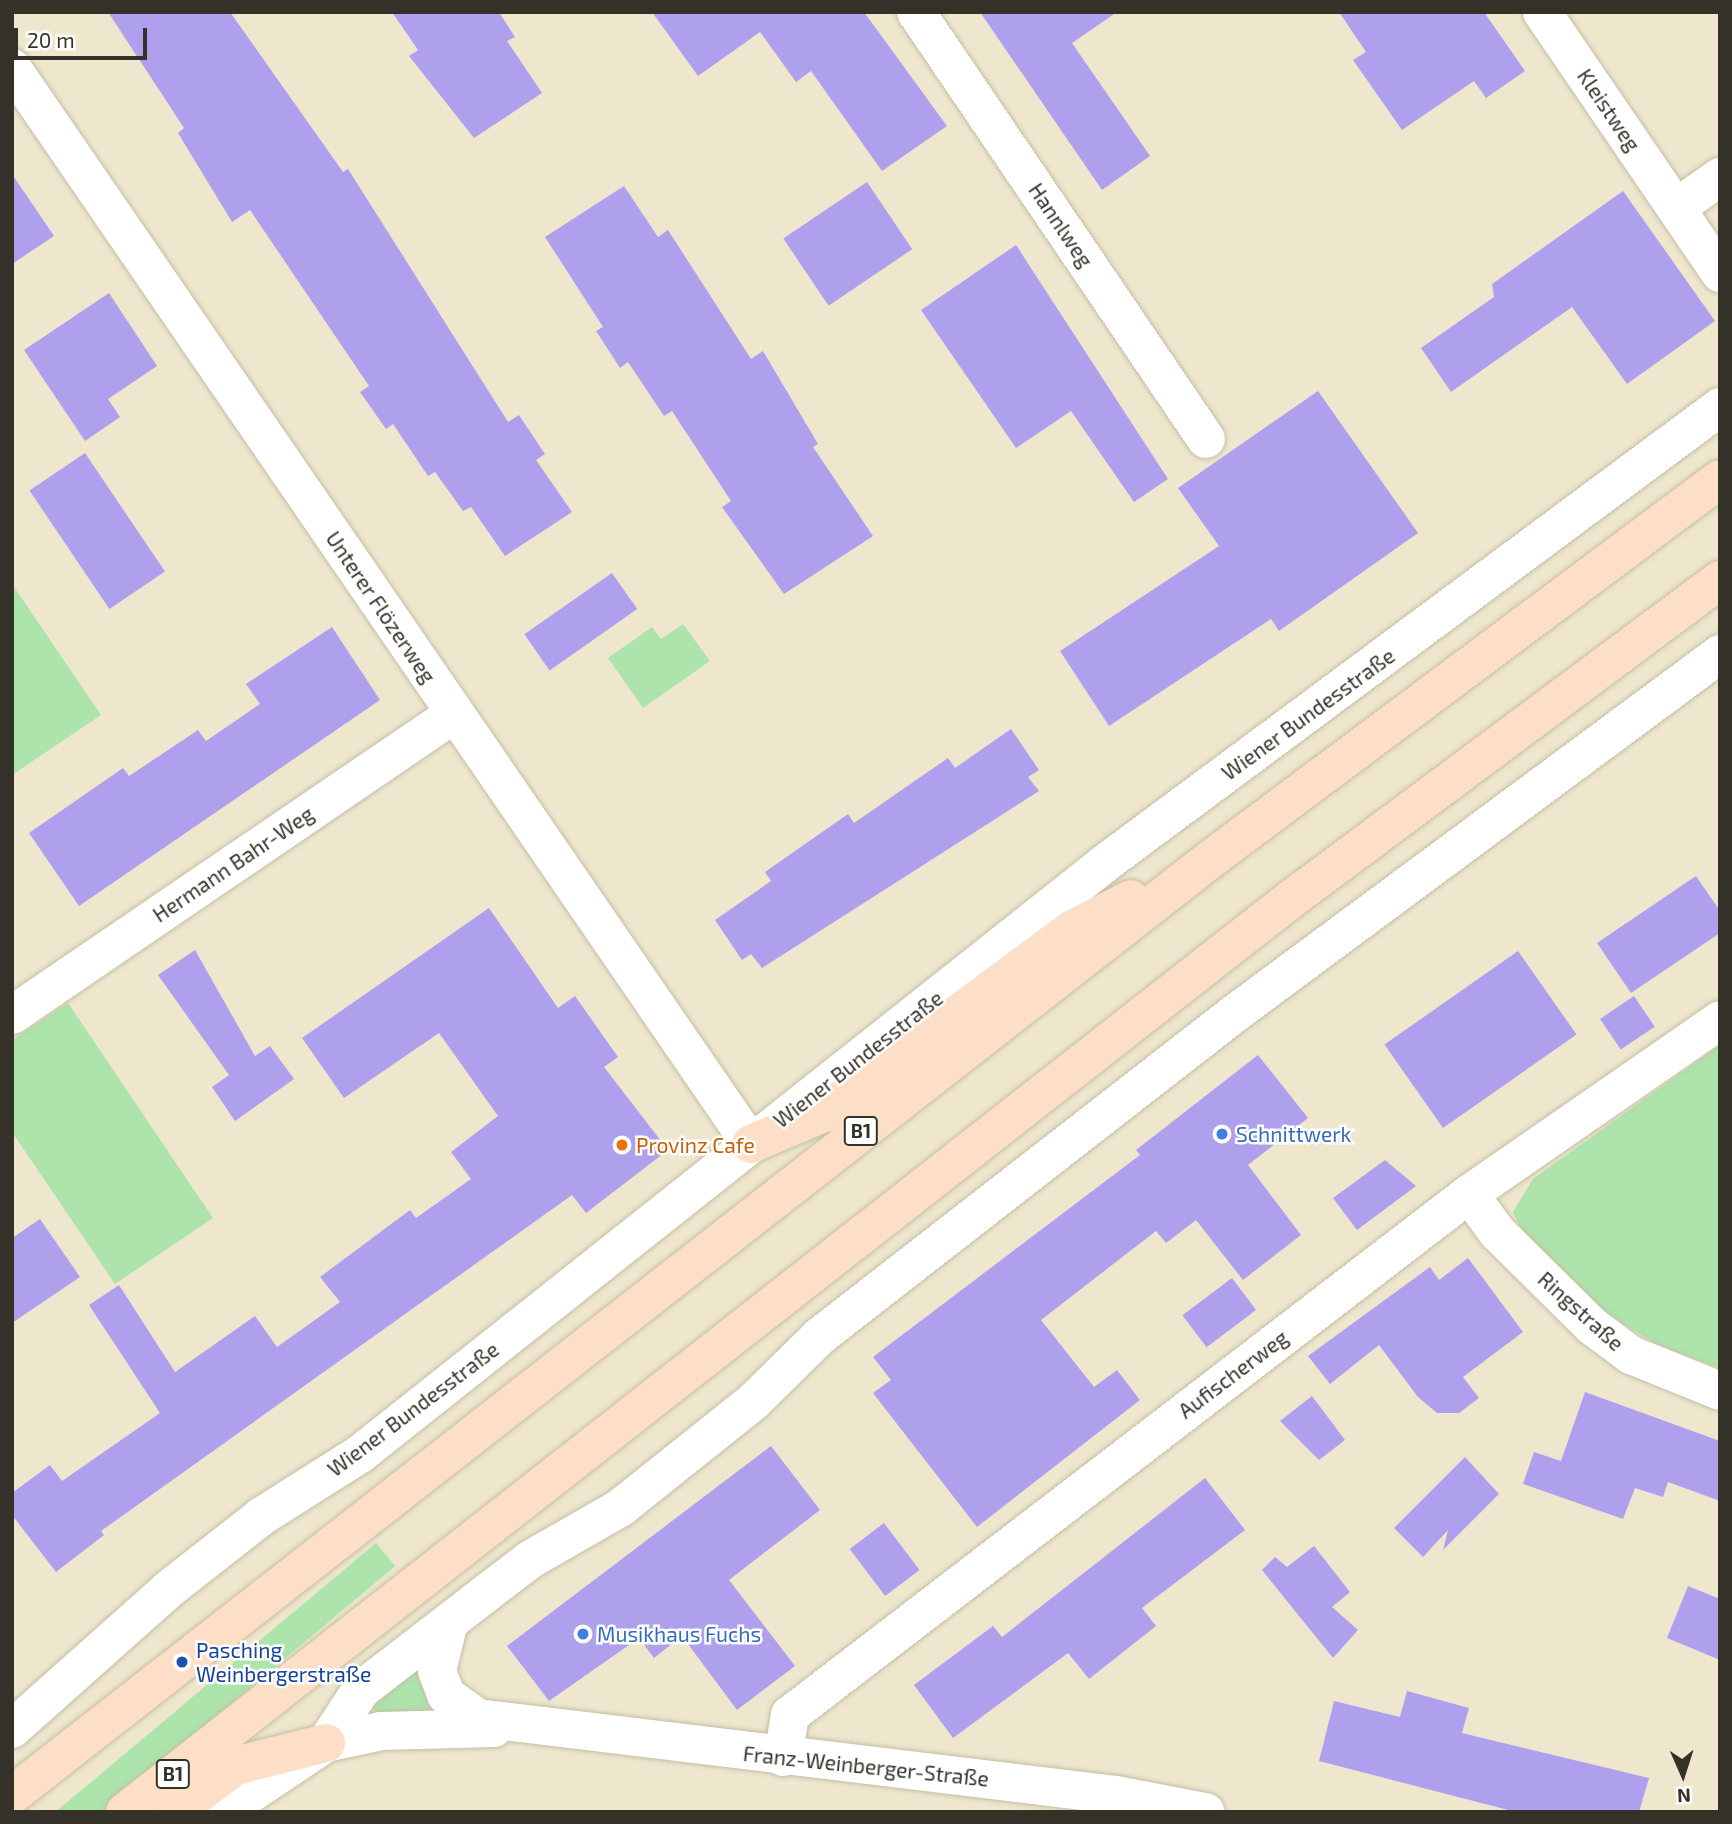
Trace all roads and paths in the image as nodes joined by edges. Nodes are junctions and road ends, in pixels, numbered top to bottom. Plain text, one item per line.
1 (916, 12) edge
2 (1542, 12) edge
3 (12, 68) edge
4 (1720, 177) edge
5 (1676, 208) junction
6 (1720, 272) edge
7 (1720, 407) edge
8 (1206, 439) dead end
9 (1720, 479) edge
10 (1720, 580) edge
11 (1720, 653) edge
12 (454, 714) junction
13 (1211, 859) junction
14 (12, 1015) edge
15 (1720, 1020) edge
16 (751, 1144) junction
17 (1469, 1194) junction
18 (1720, 1391) edge
19 (449, 1622) junction
20 (526, 1728) junction
21 (12, 1729) edge
22 (326, 1743) junction
23 (783, 1757) junction
24 (12, 1796) edge
25 (1114, 1803) edge
26 (125, 1812) edge
27 (174, 1812) edge
28 (223, 1812) edge
29 (1205, 1812) edge

1 - 8 street, Hannlweg
2 - 5 street, Kleistweg
3 - 12 street, Unterer Flözerweg
4 - 5 street
5 - 6 street
7 - 16 street, Wiener Bundesstraße
9 - 13 main road, B1
10 - 26 main road, B1
11 - 19 street
12 - 14 street, Hermann Bahr-Weg
12 - 16 street, Unterer Flözerweg
13 - 16 main road
13 - 24 main road, B1
15 - 17 street, Aufischerweg
16 - 21 street, Wiener Bundesstraße
17 - 18 street, Ringstraße
17 - 23 street, Aufischerweg
19 - 20 street, Franz-Weinberger-Straße
19 - 22 street
20 - 22 street, Franz-Weinberger-Straße
20 - 23 street, Franz-Weinberger-Straße
22 - 27 main road
22 - 28 street
23 - 25 street, Franz-Weinberger-Straße
25 - 29 street, Franz-Weinberger-Straße

